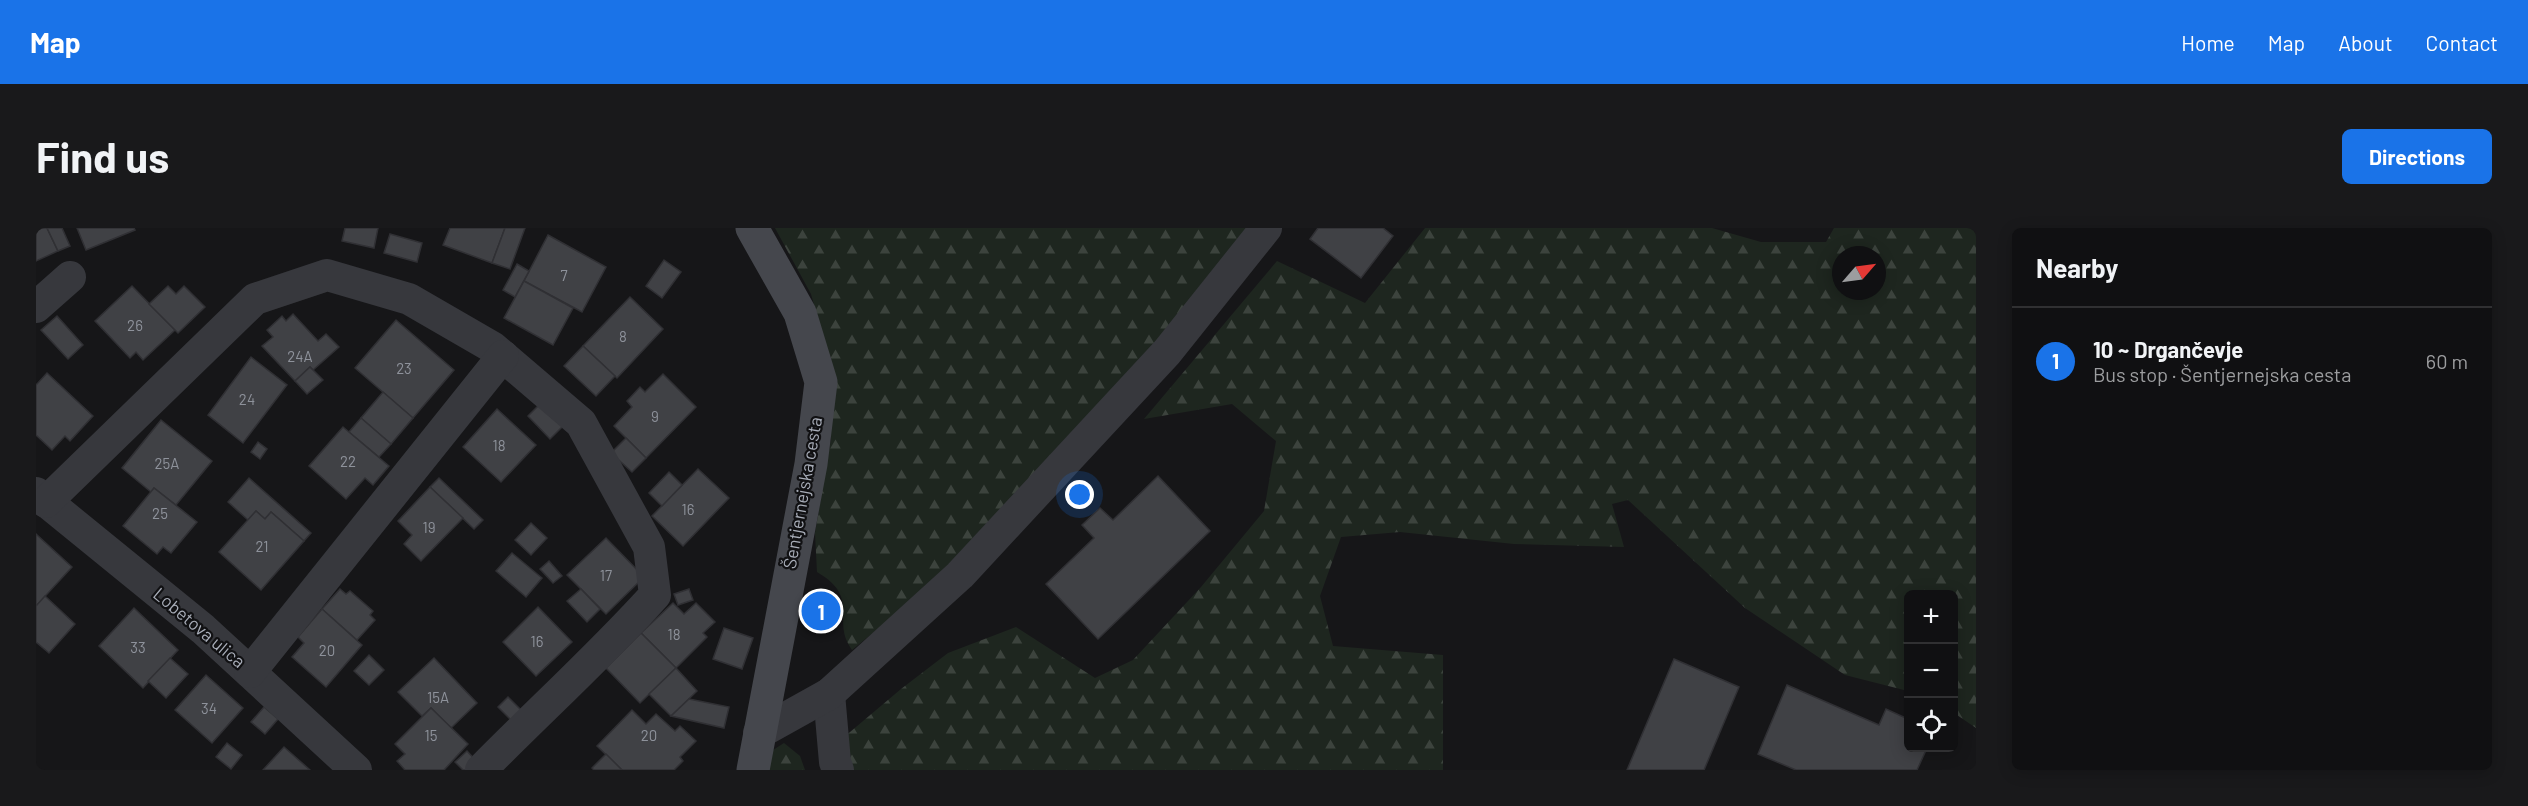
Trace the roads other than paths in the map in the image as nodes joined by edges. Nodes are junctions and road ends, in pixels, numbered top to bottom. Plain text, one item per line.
1 (752, 228) edge
2 (1266, 228) edge
3 (70, 277) dead end
4 (36, 307) edge
5 (503, 356) junction
6 (41, 498) edge
7 (250, 672) junction
8 (829, 694) junction
9 (759, 732) junction
10 (356, 770) edge
11 (481, 770) edge
12 (753, 770) edge
13 (838, 770) edge

1 - 9 main road, Šentjernejska cesta
2 - 8 street
3 - 4 street
5 - 6 street
5 - 7 street
5 - 11 street
6 - 7 street, Lobetova ulica
7 - 10 street, Lobetova ulica
8 - 9 street
8 - 13 street
9 - 12 main road, Šentjernejska cesta

